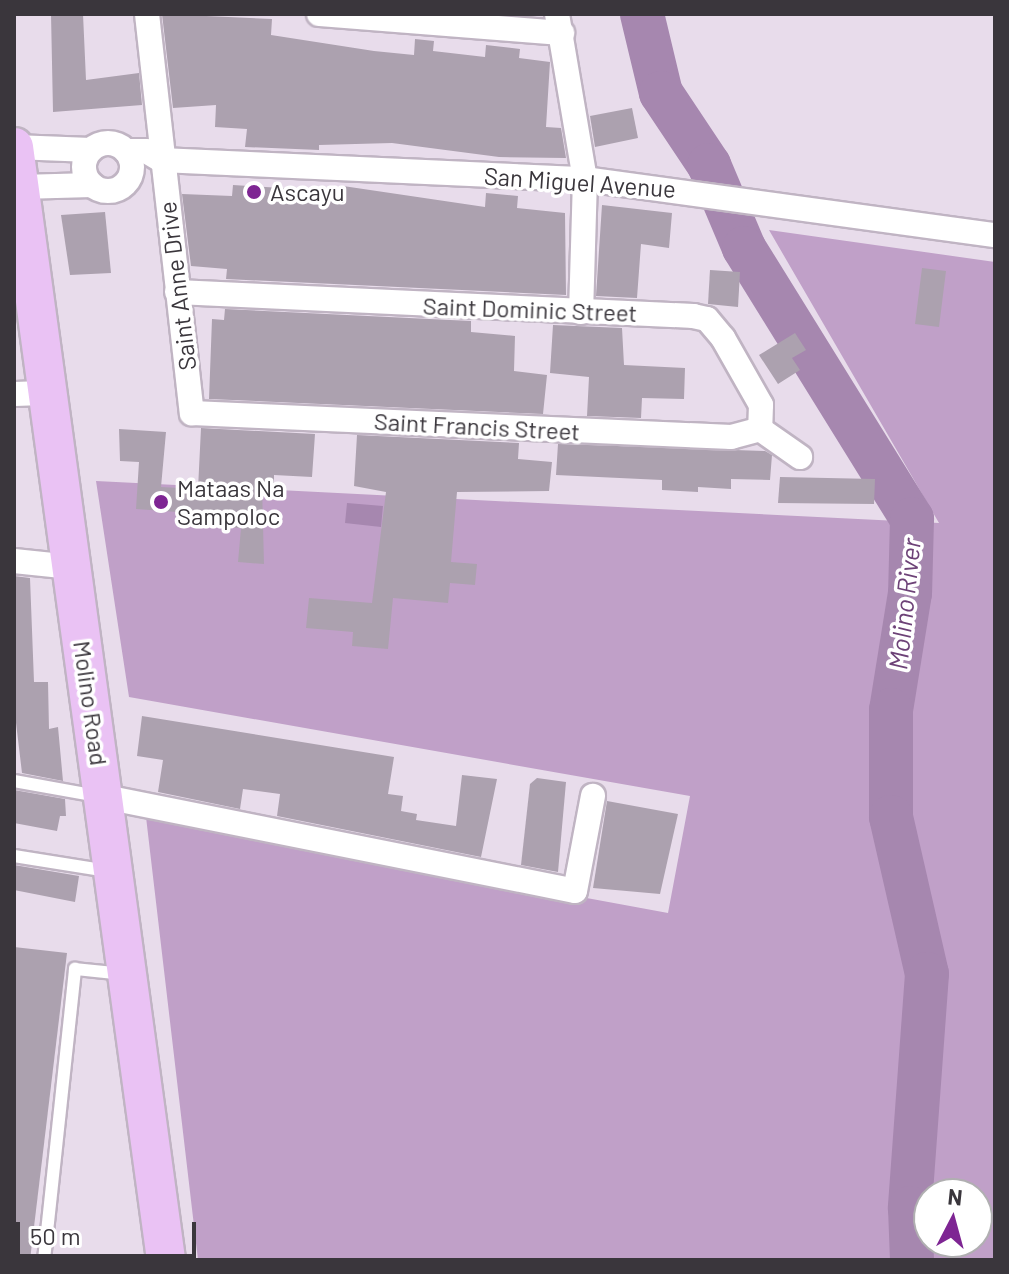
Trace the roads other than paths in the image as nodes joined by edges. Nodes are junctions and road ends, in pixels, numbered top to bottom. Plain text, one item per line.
1 (147, 14) edge
2 (319, 14) edge
3 (559, 24) edge
4 (14, 147) edge
5 (91, 150) junction
6 (161, 160) junction
7 (128, 163) junction
8 (585, 179) junction
9 (92, 185) junction
10 (20, 187) junction
11 (995, 235) edge
12 (177, 292) junction
13 (581, 312) junction
14 (32, 394) edge
15 (192, 413) joint
16 (760, 429) junction
17 (800, 457) dead end
18 (14, 561) edge
19 (72, 567) junction
20 (14, 781) edge
21 (593, 796) dead end
22 (105, 797) junction
23 (14, 856) edge
24 (115, 872) junction
25 (128, 975) junction
26 (44, 1260) edge
27 (166, 1260) edge

1 - 6 street, Saint Anne Drive
2 - 3 street
3 - 8 street
4 - 5 street
4 - 10 main road, Molino Road
5 - 7 street
5 - 9 street
6 - 7 street, San Miguel Avenue
6 - 8 street, San Miguel Avenue
6 - 12 street, Saint Anne Drive
7 - 9 street
8 - 11 street, San Miguel Avenue
8 - 13 street
9 - 10 street
10 - 14 main road, Molino Road
12 - 13 street, Saint Dominic Street
12 - 15 street, Saint Anne Drive
13 - 16 street, Saint Dominic Street
14 - 19 main road, Molino Road
15 - 16 street, Saint Francis Street
16 - 17 street
18 - 19 street
19 - 22 main road, Molino Road
20 - 22 lane
21 - 22 street
22 - 24 main road, Molino Road
23 - 24 lane
24 - 25 main road, Molino Road
25 - 26 lane
25 - 27 main road, Molino Road

